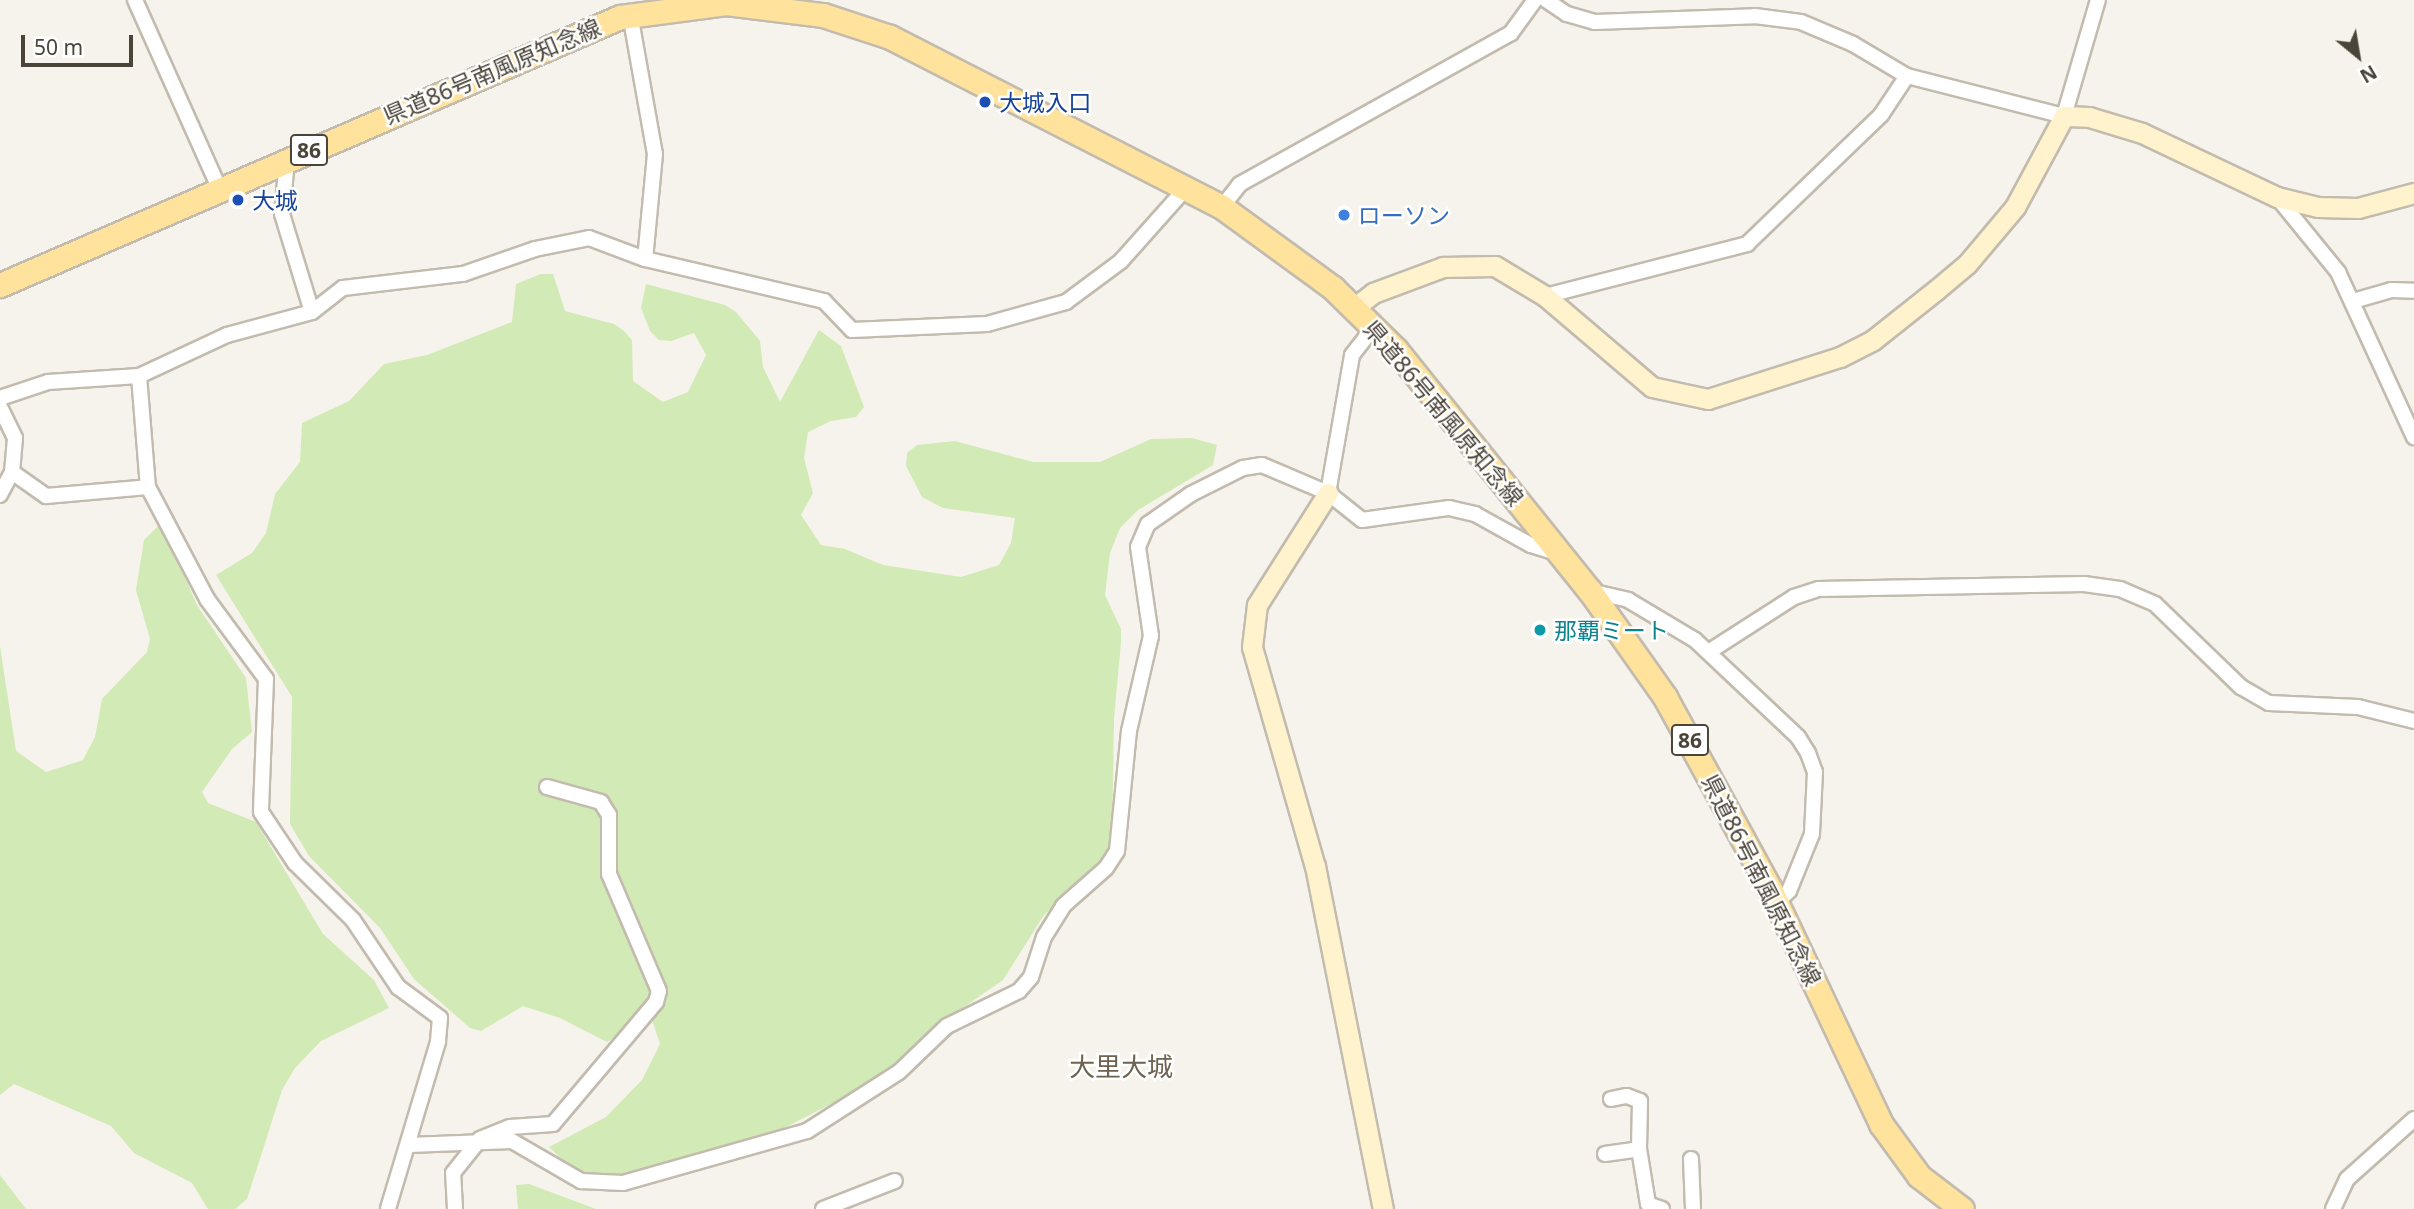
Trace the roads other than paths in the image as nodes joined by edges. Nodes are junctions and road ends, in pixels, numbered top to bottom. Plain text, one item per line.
1 (135, 0) edge
2 (1535, 0) edge
3 (1546, 0) edge
4 (2098, 0) edge
5 (825, 8) edge
6 (622, 10) edge
7 (1907, 76) junction
8 (2064, 116) junction
9 (287, 160) junction
10 (1186, 188) junction
11 (220, 190) junction
12 (2414, 193) edge
13 (2277, 197) junction
14 (1222, 207) junction
15 (645, 259) junction
16 (0, 285) edge
17 (2414, 291) edge
18 (1545, 296) junction
19 (2353, 301) junction
20 (1354, 308) junction
21 (313, 312) junction
22 (1373, 328) junction
23 (139, 376) junction
24 (0, 398) edge
25 (0, 407) edge
26 (2414, 437) edge
27 (12, 472) junction
28 (148, 487) junction
29 (1328, 493) junction
30 (0, 495) edge
31 (1559, 553) junction
32 (1590, 591) junction
33 (1710, 651) junction
34 (2414, 721) edge
35 (547, 787) dead end
36 (1776, 903) junction
37 (1611, 1099) dead end
38 (2414, 1119) edge
39 (480, 1139) junction
40 (409, 1145) junction
41 (1639, 1149) junction
42 (1605, 1154) dead end
43 (1691, 1159) dead end
44 (895, 1181) dead end
45 (388, 1209) edge
46 (455, 1209) edge
47 (823, 1209) edge
48 (1383, 1209) edge
49 (1662, 1209) edge
50 (1693, 1209) edge
51 (1962, 1209) edge
52 (2333, 1209) edge

1 - 11 street
2 - 14 street
3 - 7 street
4 - 8 street
5 - 6 main road, 県道86号南風原知念線 / 86
5 - 10 main road, 県道86号南風原知念線 / 86
6 - 9 main road, 県道86号南風原知念線 / 86
6 - 15 street
7 - 8 street
7 - 18 street
8 - 13 street
8 - 18 street
9 - 11 main road, 県道86号南風原知念線 / 86
9 - 21 street
10 - 14 main road, 県道86号南風原知念線 / 86
10 - 15 street
11 - 16 main road, 県道86号南風原知念線 / 86
12 - 13 street
13 - 19 street
14 - 20 main road, 県道86号南風原知念線 / 86
15 - 21 street
17 - 19 street
18 - 20 street
19 - 26 street
20 - 22 main road, 県道86号南風原知念線 / 86
21 - 23 street
22 - 29 street
22 - 31 main road, 県道86号南風原知念線 / 86
23 - 24 street
23 - 28 street
25 - 27 street
27 - 28 street
27 - 30 street
28 - 40 street
29 - 31 street
29 - 39 street
29 - 48 street
31 - 32 main road, 県道86号南風原知念線 / 86
32 - 33 street
32 - 36 main road, 県道86号南風原知念線 / 86
33 - 34 street
33 - 36 street
35 - 39 street
36 - 51 main road, 県道86号南風原知念線 / 86
37 - 41 street
38 - 52 street
39 - 40 street
39 - 46 street
40 - 45 street
41 - 42 street
41 - 49 street
43 - 50 street
44 - 47 street

